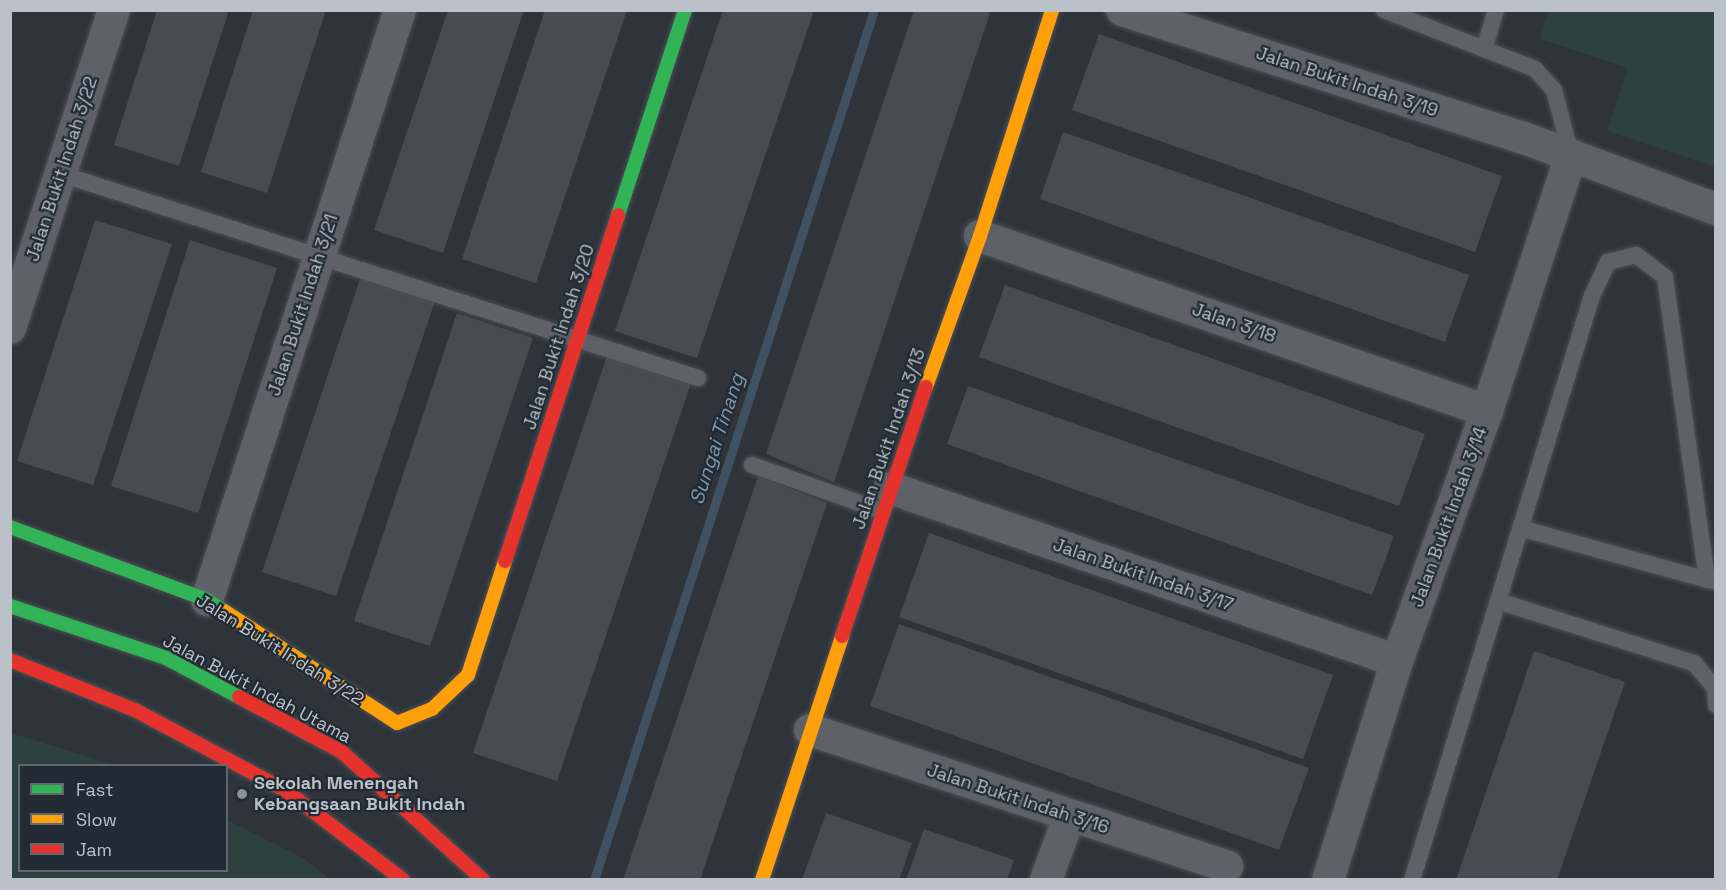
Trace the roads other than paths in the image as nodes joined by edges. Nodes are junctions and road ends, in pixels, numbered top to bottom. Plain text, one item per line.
1 (114, 10) edge
2 (400, 10) edge
3 (684, 10) edge
4 (1052, 10) edge
5 (1122, 10) edge
6 (1384, 10) edge
7 (1496, 10) edge
8 (1484, 49) junction
9 (1571, 155) junction
10 (61, 174) junction
11 (1716, 209) edge
12 (980, 236) junction
13 (319, 257) junction
14 (10, 328) edge
15 (577, 339) junction
16 (698, 378) dead end
17 (1487, 411) junction
18 (752, 465) dead end
19 (886, 500) junction
20 (10, 527) edge
21 (1520, 528) junction
22 (1711, 580) edge
23 (207, 600) junction
24 (1498, 601) junction
25 (10, 606) edge
26 (10, 660) edge
27 (1397, 661) junction
28 (468, 675) joint
29 (1716, 705) edge
30 (810, 730) junction
31 (1069, 817) junction
32 (1227, 866) dead end
33 (403, 879) edge
34 (483, 879) edge
35 (762, 879) edge
36 (1046, 879) edge
37 (1328, 879) edge
38 (1412, 879) edge

1 - 10 street, Jalan Bukit Indah 3/22
2 - 13 street, Jalan Bukit Indah 3/21
3 - 15 street, Jalan Bukit Indah 3/20
4 - 12 street, Jalan Bukit Indah 3/13
5 - 9 street, Jalan Bukit Indah 3/19
6 - 8 lane
7 - 8 lane
8 - 9 lane
9 - 11 street, Jalan Bukit Indah 3/19
9 - 17 street, Jalan Bukit Indah 3/14
10 - 13 lane
10 - 14 street, Jalan Bukit Indah 3/22
12 - 17 street, Jalan 3/18
12 - 19 street, Jalan Bukit Indah 3/13
13 - 15 lane
13 - 23 street, Jalan Bukit Indah 3/21
15 - 16 lane
15 - 28 street, Jalan Bukit Indah 3/20
17 - 27 street, Jalan Bukit Indah 3/14
18 - 19 lane
19 - 27 street, Jalan Bukit Indah 3/17
19 - 30 street, Jalan Bukit Indah 3/13
20 - 23 street, Jalan Bukit Indah 3/22
21 - 22 lane
21 - 22 lane
21 - 24 lane
23 - 28 street, Jalan Bukit Indah 3/22
24 - 29 lane
24 - 38 lane
25 - 34 street, Jalan Bukit Indah Utama
26 - 33 street
27 - 37 street, Jalan Bukit Indah 3/14
30 - 31 street, Jalan Bukit Indah 3/16
30 - 35 street, Jalan Bukit Indah 3/13
31 - 32 street, Jalan Bukit Indah 3/16
31 - 36 street

